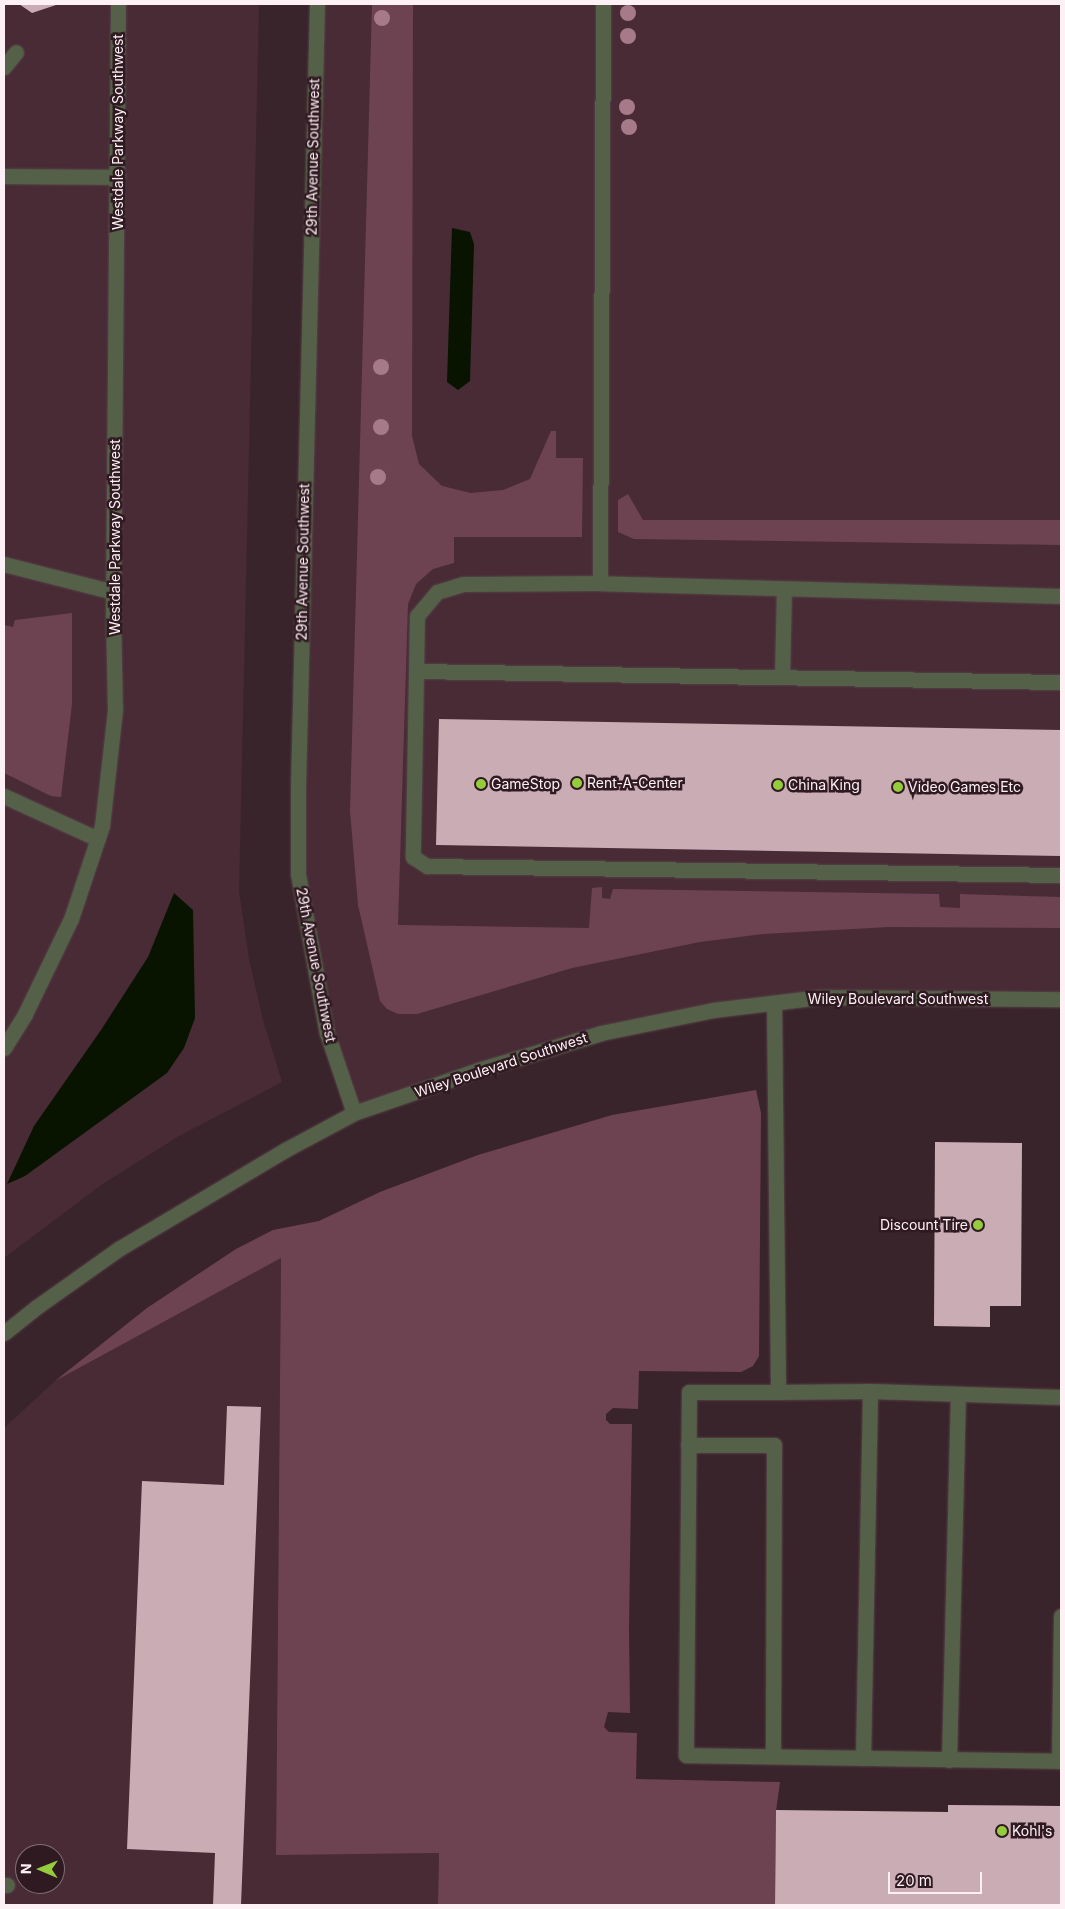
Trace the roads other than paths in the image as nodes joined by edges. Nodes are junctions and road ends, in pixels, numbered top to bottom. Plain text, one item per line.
1 (118, 4) edge
2 (317, 4) edge
3 (603, 4) edge
4 (16, 52) dead end
5 (4, 67) edge
6 (4, 176) edge
7 (118, 177) junction
8 (4, 564) edge
9 (600, 583) junction
10 (784, 588) junction
11 (114, 592) junction
12 (1061, 596) edge
13 (416, 671) junction
14 (782, 677) junction
15 (1061, 682) edge
16 (6, 802) edge
17 (98, 839) junction
18 (1061, 875) edge
19 (1061, 999) edge
20 (774, 1003) junction
21 (4, 1048) edge
22 (354, 1113) junction
23 (4, 1333) edge
24 (778, 1392) junction
25 (870, 1392) junction
26 (958, 1394) junction
27 (1061, 1397) edge
28 (688, 1445) junction
29 (1061, 1616) edge
30 (773, 1756) junction
31 (863, 1758) junction
32 (949, 1760) junction
33 (1060, 1761) edge

1 - 7 street, Westdale Parkway Southwest
2 - 22 street, 29th Avenue Southwest
3 - 9 street
4 - 5 street
6 - 7 street
7 - 11 street, Westdale Parkway Southwest
8 - 11 street
9 - 10 street
9 - 13 street
10 - 12 street
10 - 14 street
11 - 17 street, Westdale Parkway Southwest
13 - 14 street
13 - 18 street
14 - 15 street
16 - 17 street
17 - 21 street, Westdale Parkway Southwest
19 - 20 street, Wiley Boulevard Southwest
20 - 22 street, Wiley Boulevard Southwest
20 - 24 street
22 - 23 street, Wiley Boulevard Southwest
24 - 25 street
24 - 28 street
25 - 26 street
25 - 31 street
26 - 27 street
26 - 32 street
28 - 30 street
28 - 30 street
29 - 33 street
30 - 31 street
31 - 32 street
32 - 33 street

